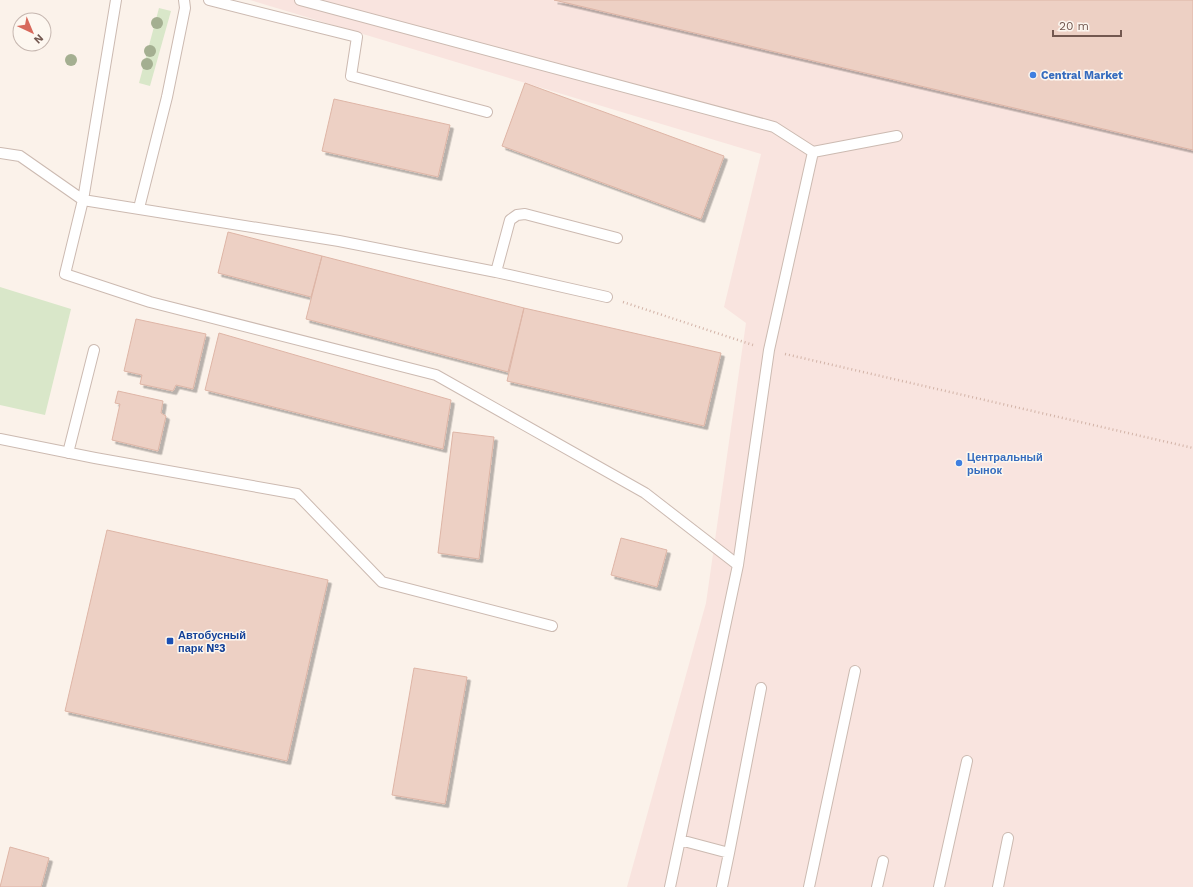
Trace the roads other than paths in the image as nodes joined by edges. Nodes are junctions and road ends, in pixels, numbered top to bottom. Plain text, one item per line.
1 (116, 0) edge
2 (184, 0) edge
3 (209, 0) edge
4 (300, 0) edge
5 (487, 112) dead end
6 (897, 136) dead end
7 (813, 152) junction
8 (0, 153) edge
9 (82, 200) junction
10 (139, 208) junction
11 (616, 238) dead end
12 (496, 272) junction
13 (607, 297) road end
14 (94, 350) dead end
15 (0, 438) edge
16 (68, 453) junction
17 (738, 565) junction
18 (552, 626) dead end
19 (855, 671) dead end
20 (761, 688) dead end
21 (967, 761) dead end
22 (1008, 838) dead end
23 (680, 840) junction
24 (729, 853) junction
25 (883, 861) dead end
26 (670, 887) edge
27 (722, 887) edge
28 (809, 887) edge
29 (877, 887) edge
30 (939, 887) edge
31 (998, 887) edge

1 - 9 lane
2 - 10 lane
3 - 5 lane
4 - 7 lane
6 - 7 lane
7 - 17 lane
8 - 9 lane
9 - 10 lane
9 - 17 lane
10 - 12 lane
11 - 12 lane
12 - 13 lane
14 - 16 lane
15 - 16 lane
16 - 18 lane
17 - 23 lane
19 - 28 lane
20 - 24 lane
21 - 30 lane
22 - 31 lane
23 - 24 lane
23 - 26 lane
24 - 27 lane
25 - 29 lane

